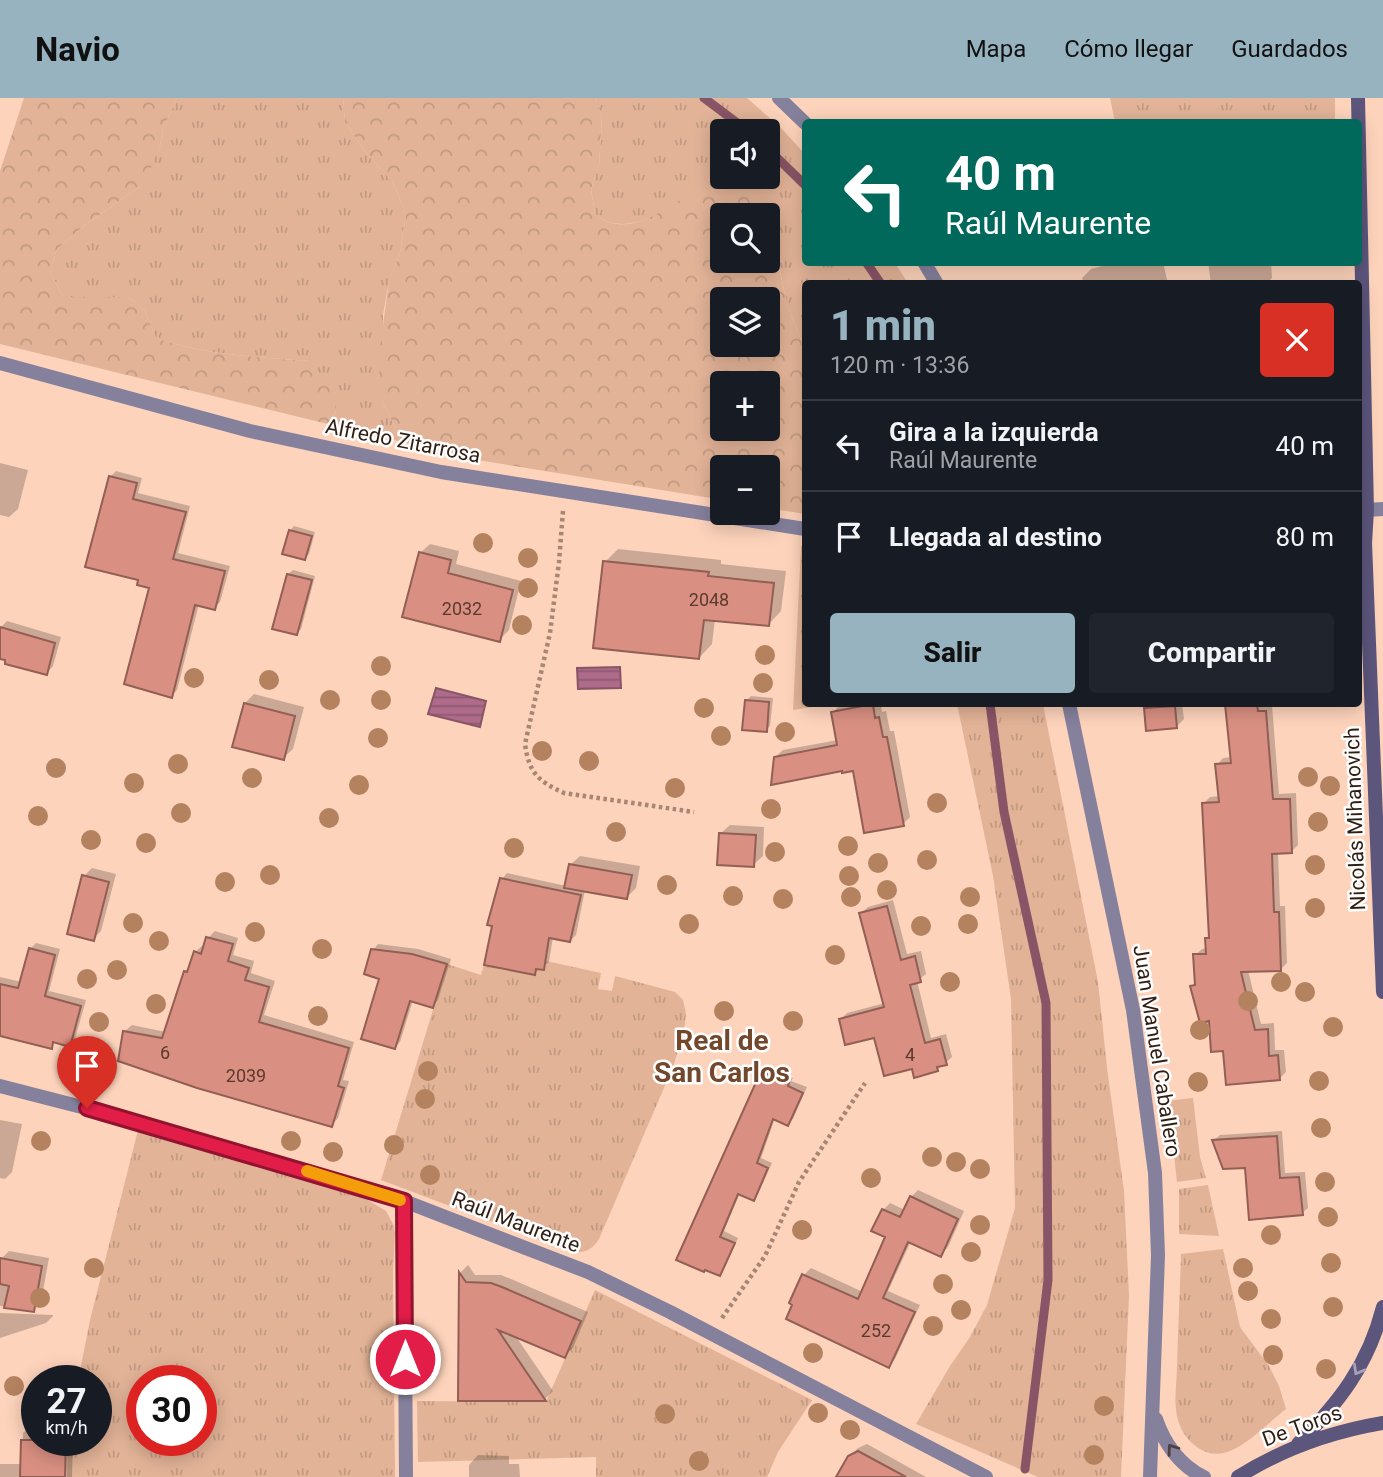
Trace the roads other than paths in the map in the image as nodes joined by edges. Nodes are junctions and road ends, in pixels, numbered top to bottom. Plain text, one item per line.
1 (779, 98) edge
2 (1358, 98) edge
3 (1358, 119) edge
4 (802, 120) edge
5 (1362, 281) edge
6 (0, 363) edge
7 (1383, 509) edge
8 (1367, 510) junction
9 (802, 529) edge
10 (1362, 543) edge
11 (1070, 707) edge
12 (1383, 992) edge
13 (0, 1086) edge
14 (404, 1201) junction
15 (1383, 1307) edge
16 (1154, 1411) junction
17 (1383, 1423) edge
18 (1298, 1444) junction
19 (983, 1476) edge
20 (406, 1477) edge
21 (1150, 1477) edge
22 (1204, 1477) edge
23 (1238, 1477) edge

1 - 4 street
2 - 3 street, Nicolás Mihanovich
5 - 8 street, Nicolás Mihanovich
6 - 9 street, Alfredo Zitarrosa
7 - 8 street
8 - 10 street, Nicolás Mihanovich
10 - 12 street, Nicolás Mihanovich
11 - 16 street, Juan Manuel Caballero
13 - 14 street, Raúl Maurente
14 - 19 street, Raúl Maurente
14 - 20 street
15 -> 18 street
16 - 21 street, Juan Manuel Caballero
22 -> 16 street, Juan Manuel Caballero
17 - 18 street, De Toros
18 - 23 street, De Toros

